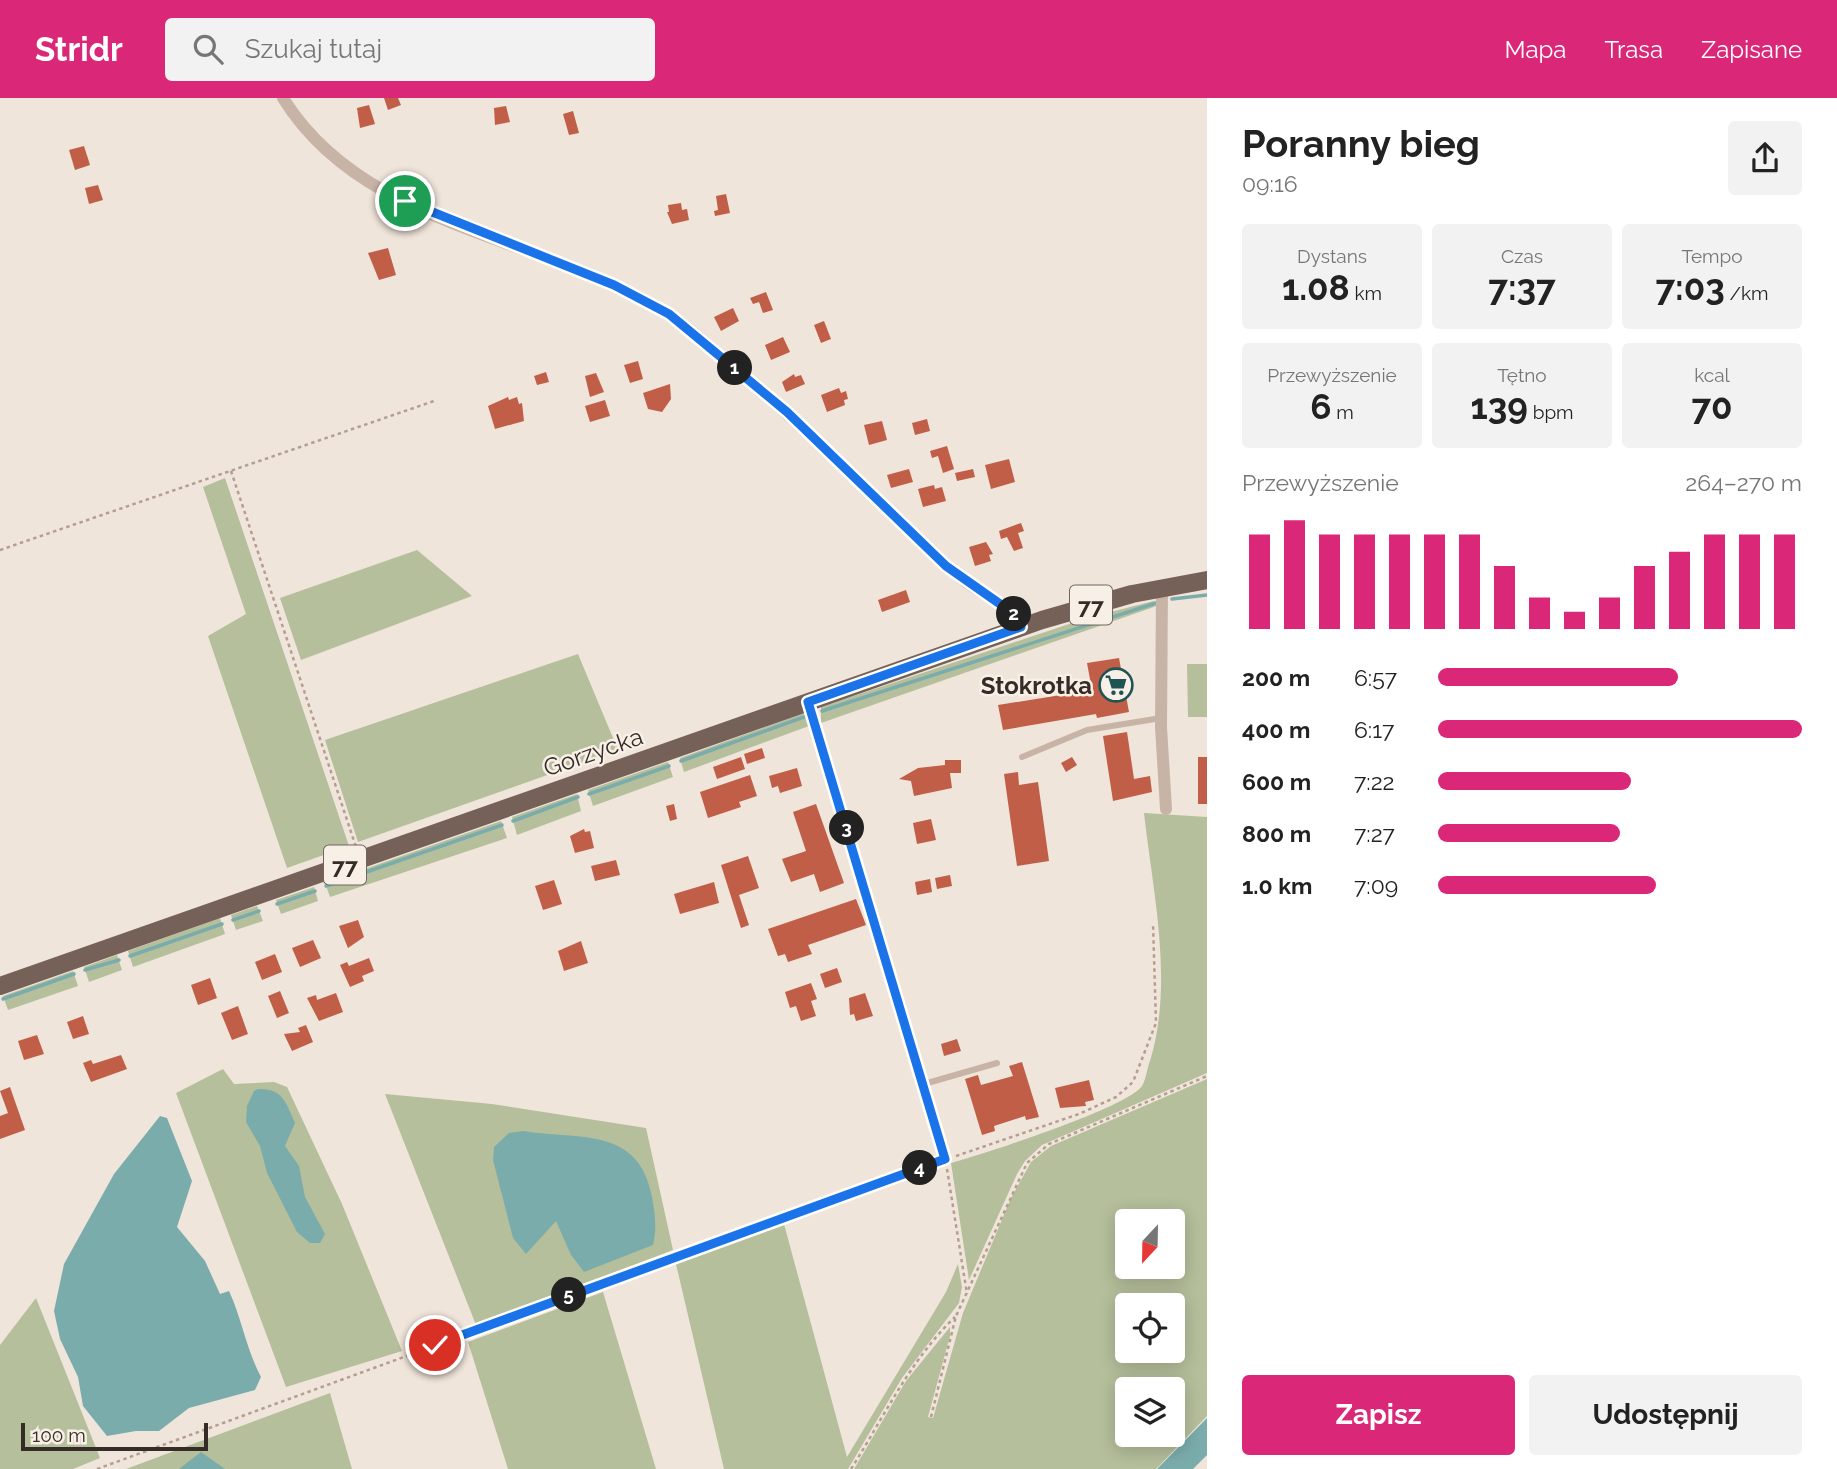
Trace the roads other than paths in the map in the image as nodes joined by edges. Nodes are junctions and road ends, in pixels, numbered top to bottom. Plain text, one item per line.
1 (283, 98) edge
2 (1207, 580) edge
3 (1162, 588) junction
4 (1021, 627) junction
5 (808, 702) junction
6 (1161, 718) junction
7 (1022, 757) dead end
8 (1167, 809) dead end
9 (0, 986) edge
10 (997, 1063) dead end
11 (924, 1084) junction
12 (945, 1159) road end

1 - 4 street
2 - 3 main road, Gorzycka / 77
3 - 4 main road, Gorzycka / 77
3 - 6 street
4 - 5 main road, Gorzycka / 77
5 - 9 main road, Gorzycka / 77
5 - 11 street
6 - 7 lane
6 - 8 street
10 - 11 lane
11 - 12 street

